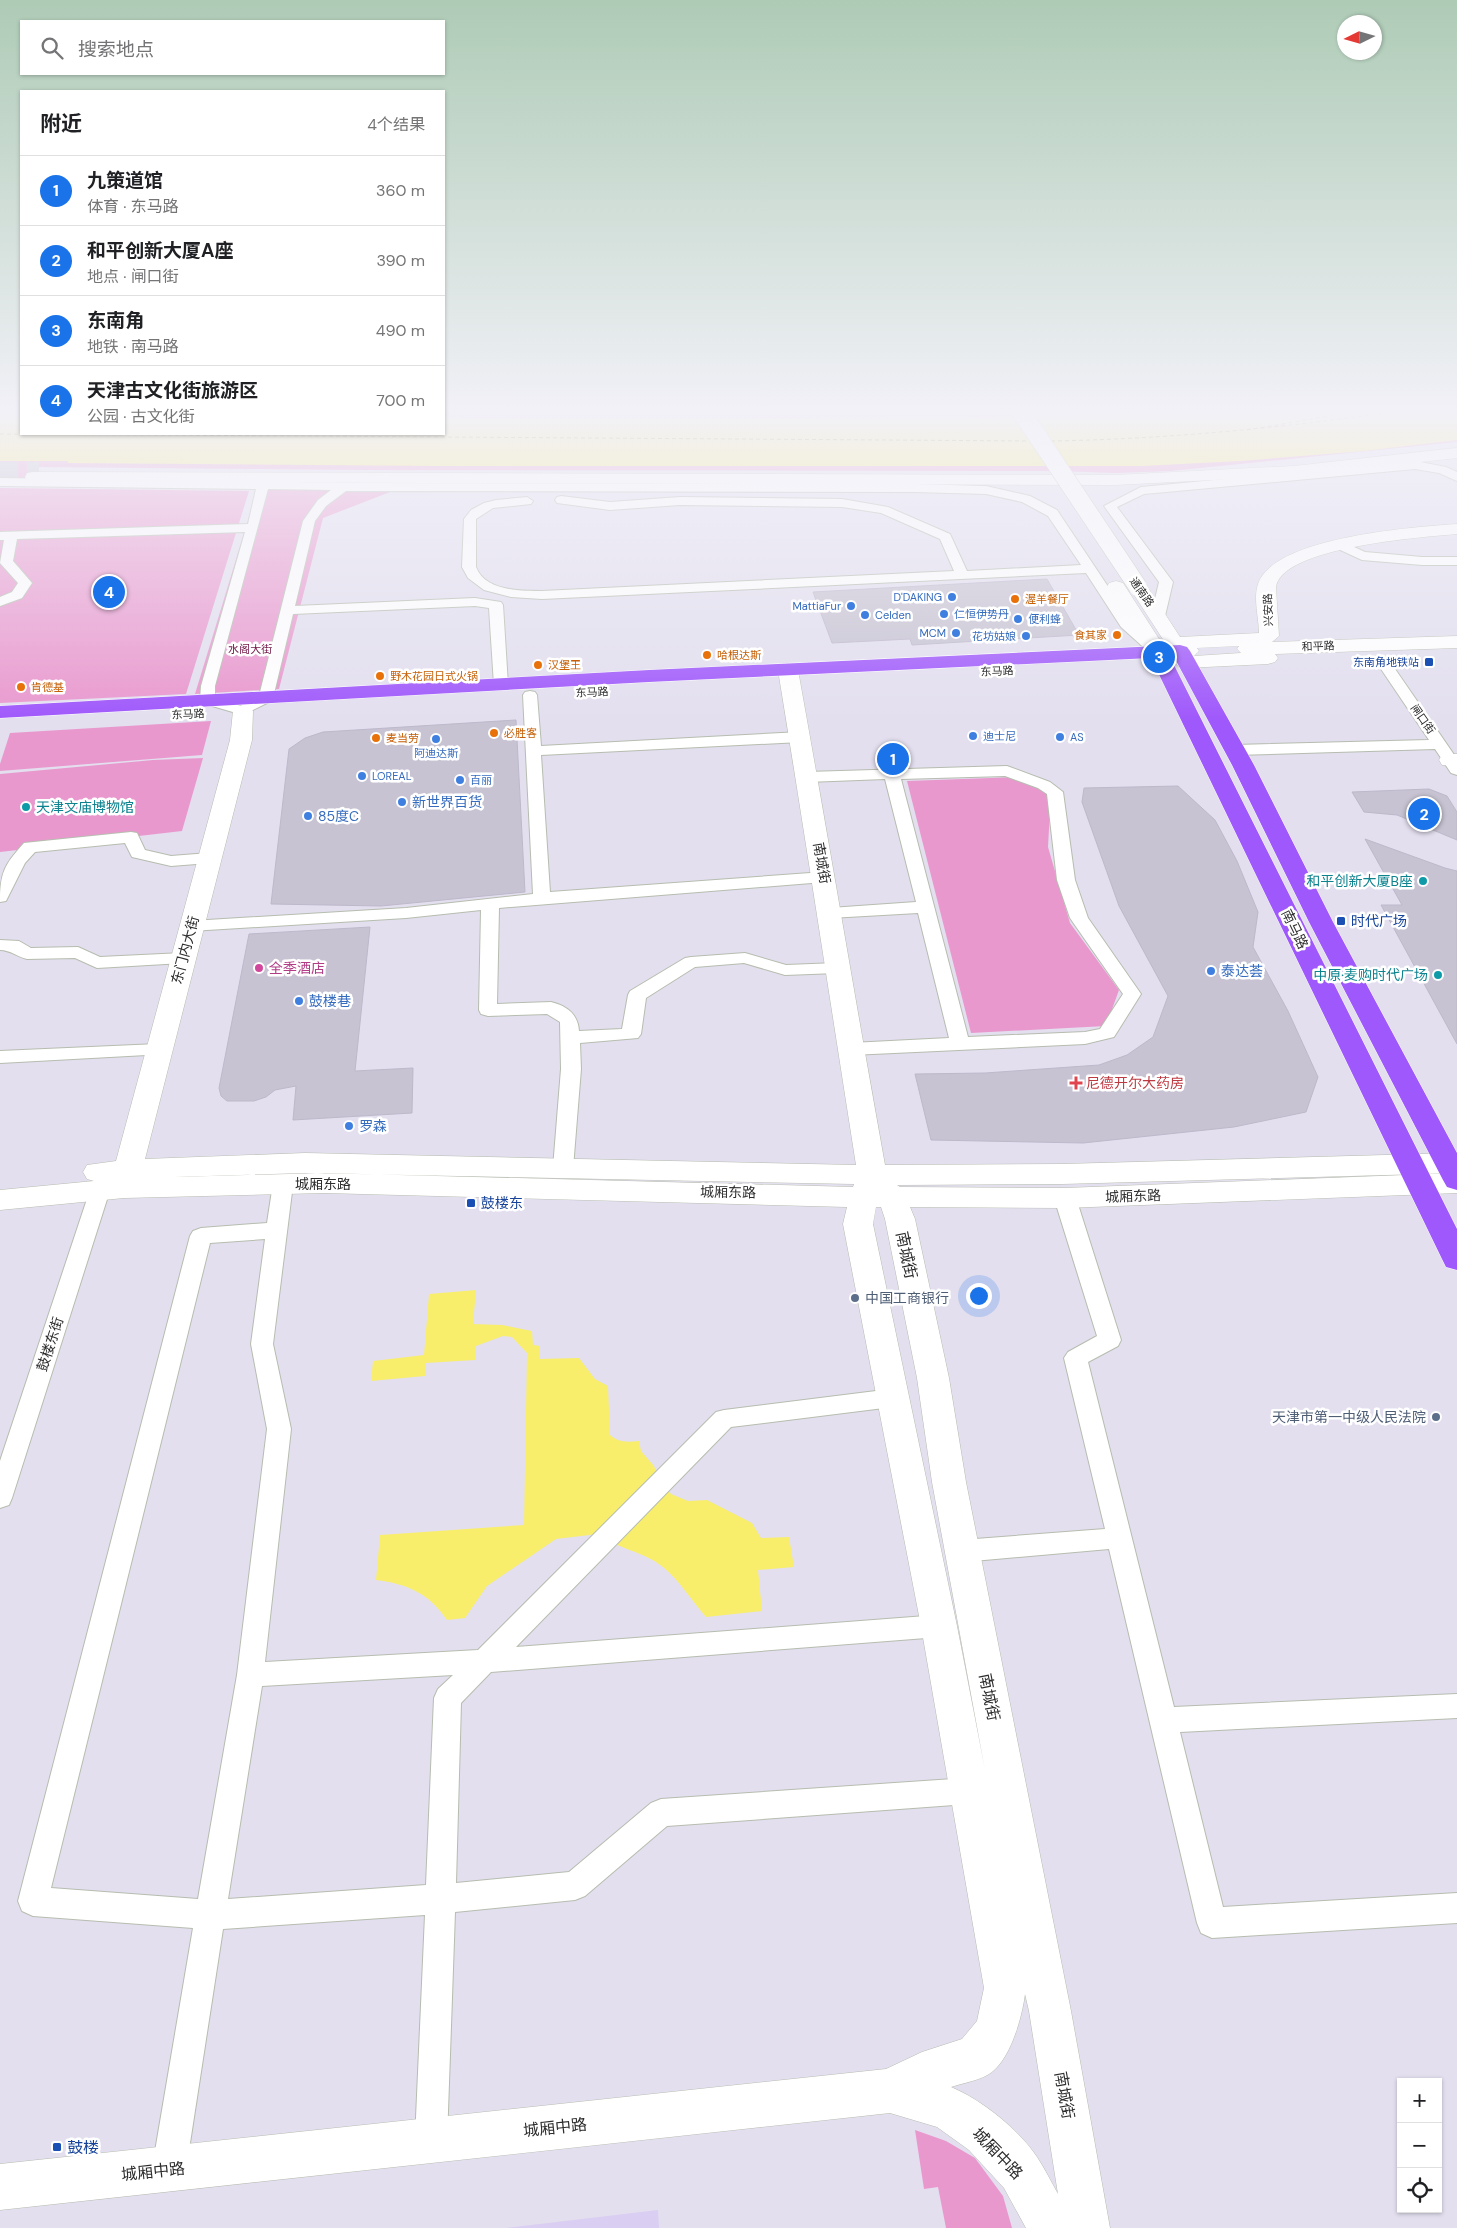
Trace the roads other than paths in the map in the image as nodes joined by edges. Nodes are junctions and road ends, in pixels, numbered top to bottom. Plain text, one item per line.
1 (256, 514) edge
2 (314, 514) edge
3 (473, 514) edge
4 (893, 514) edge
5 (1054, 514) edge
6 (1070, 514) edge
7 (1089, 514) edge
8 (1116, 514) edge
9 (253, 528) junction
10 (1457, 529) edge
11 (6, 536) edge
12 (1341, 545) junction
13 (1457, 561) edge
14 (1090, 569) junction
15 (962, 575) junction
16 (0, 602) edge
17 (287, 610) junction
18 (1158, 616) junction
19 (1457, 642) edge
20 (1457, 651) edge
21 (1172, 654) junction
22 (1388, 669) dead end
23 (789, 676) junction
24 (501, 684) junction
25 (530, 695) junction
26 (266, 698) junction
27 (207, 700) junction
28 (243, 710) junction
29 (0, 712) edge
30 (0, 724) edge
31 (801, 737) junction
32 (1234, 750) junction
33 (534, 751) junction
34 (1451, 758) edge
35 (892, 775) junction
36 (807, 777) junction
37 (209, 858) junction
38 (824, 877) junction
39 (0, 897) edge
40 (542, 898) junction
41 (490, 904) junction
42 (925, 907) junction
43 (830, 913) junction
44 (191, 926) junction
45 (0, 945) edge
46 (183, 958) junction
47 (837, 968) junction
48 (570, 1038) junction
49 (960, 1044) junction
50 (852, 1049) junction
51 (158, 1050) junction
52 (0, 1057) edge
53 (563, 1168) junction
54 (1455, 1172) edge
55 (1416, 1175) junction
56 (0, 1181) edge
57 (118, 1182) junction
58 (284, 1184) junction
59 (876, 1190) junction
60 (1065, 1198) junction
61 (0, 1200) edge
62 (278, 1230) junction
63 (1457, 1259) edge
64 (892, 1398) junction
65 (0, 1498) edge
66 (1120, 1538) junction
67 (962, 1551) junction
68 (939, 1626) junction
69 (485, 1661) junction
70 (250, 1675) junction
71 (1457, 1706) edge
72 (1164, 1720) junction
73 (968, 1791) junction
74 (441, 1900) junction
75 (1457, 1908) edge
76 (211, 1915) junction
77 (890, 2091) junction
78 (431, 2140) junction
79 (169, 2169) junction
80 (0, 2187) edge
81 (1052, 2228) edge
82 (1087, 2228) edge

1 - 9 street
2 - 17 street
3 - 15 street
4 - 15 street
5 - 14 street
6 - 21 street, 通南路
7 - 18 street, 通南路, bridge
8 - 18 street
9 - 11 street
9 - 27 street
10 - 12 street, 兴安路
11 - 16 street
12 - 13 street
12 - 21 street, 兴安路
14 - 15 street
14 - 21 street
17 - 24 street
17 - 26 street
18 - 21 street, 通南路
19 - 21 street, 和平路
20 - 21 street, 和平路
21 - 23 main road, 东马路
21 - 32 main road, 南马路
21 - 55 main road, 南马路
22 - 34 street, 闸口街
23 - 24 main road, 东马路
23 - 25 main road, 东马路
23 - 31 street, 南城街
24 - 26 main road, 东马路
25 - 28 main road, 东马路
25 - 33 street
26 - 27 main road, 东马路
26 - 28 street
27 - 28 street
27 - 29 main road, 东马路
28 - 30 main road, 东马路
28 - 37 street, 东门内大街
31 - 33 street
31 - 36 street, 南城街
32 - 34 street
32 - 54 main road, 南马路
33 - 40 street
35 - 36 street
35 - 42 street
35 - 49 street
36 - 38 street, 南城街
37 - 39 street
37 - 44 street, 东门内大街
38 - 40 street
38 - 43 street, 南城街
40 - 41 street
41 - 44 street
41 - 48 street
42 - 43 street
42 - 49 street
43 - 47 street, 南城街
44 - 46 street, 东门内大街
45 - 46 street
46 - 51 street, 东门内大街
47 - 48 street
47 - 50 street, 南城街
48 - 53 street
49 - 50 street
50 - 59 street, 南城街
51 - 52 street
51 - 57 street, 东门内大街
53 - 57 street, 城厢东路
53 - 59 street, 城厢东路
54 - 55 street, 城厢东路
55 - 59 street, 城厢东路
55 - 60 street, 城厢东路
55 - 63 main road, 南马路
56 - 57 street, 城厢东路
57 - 58 street, 城厢东路
57 - 61 street, 城厢东路
57 - 65 street, 鼓楼东街
58 - 59 street, 城厢东路
58 - 62 street
59 - 60 street, 城厢东路
59 - 64 street, 南城街
59 - 67 street, 南城街
60 - 66 street
62 - 70 street
62 - 76 street
64 - 68 street, 南城街
64 - 69 street
66 - 67 street
66 - 72 street
67 - 82 street, 南城街
68 - 69 street
68 - 73 street, 南城街
69 - 70 street
69 - 74 street
70 - 76 street
71 - 72 street
72 - 75 street
73 - 74 street
73 - 77 street, 南城街
74 - 76 street
74 - 78 street
76 - 79 street
77 - 78 street, 城厢中路
77 - 81 street, 城厢中路
78 - 79 street, 城厢中路
79 - 80 street, 城厢中路

